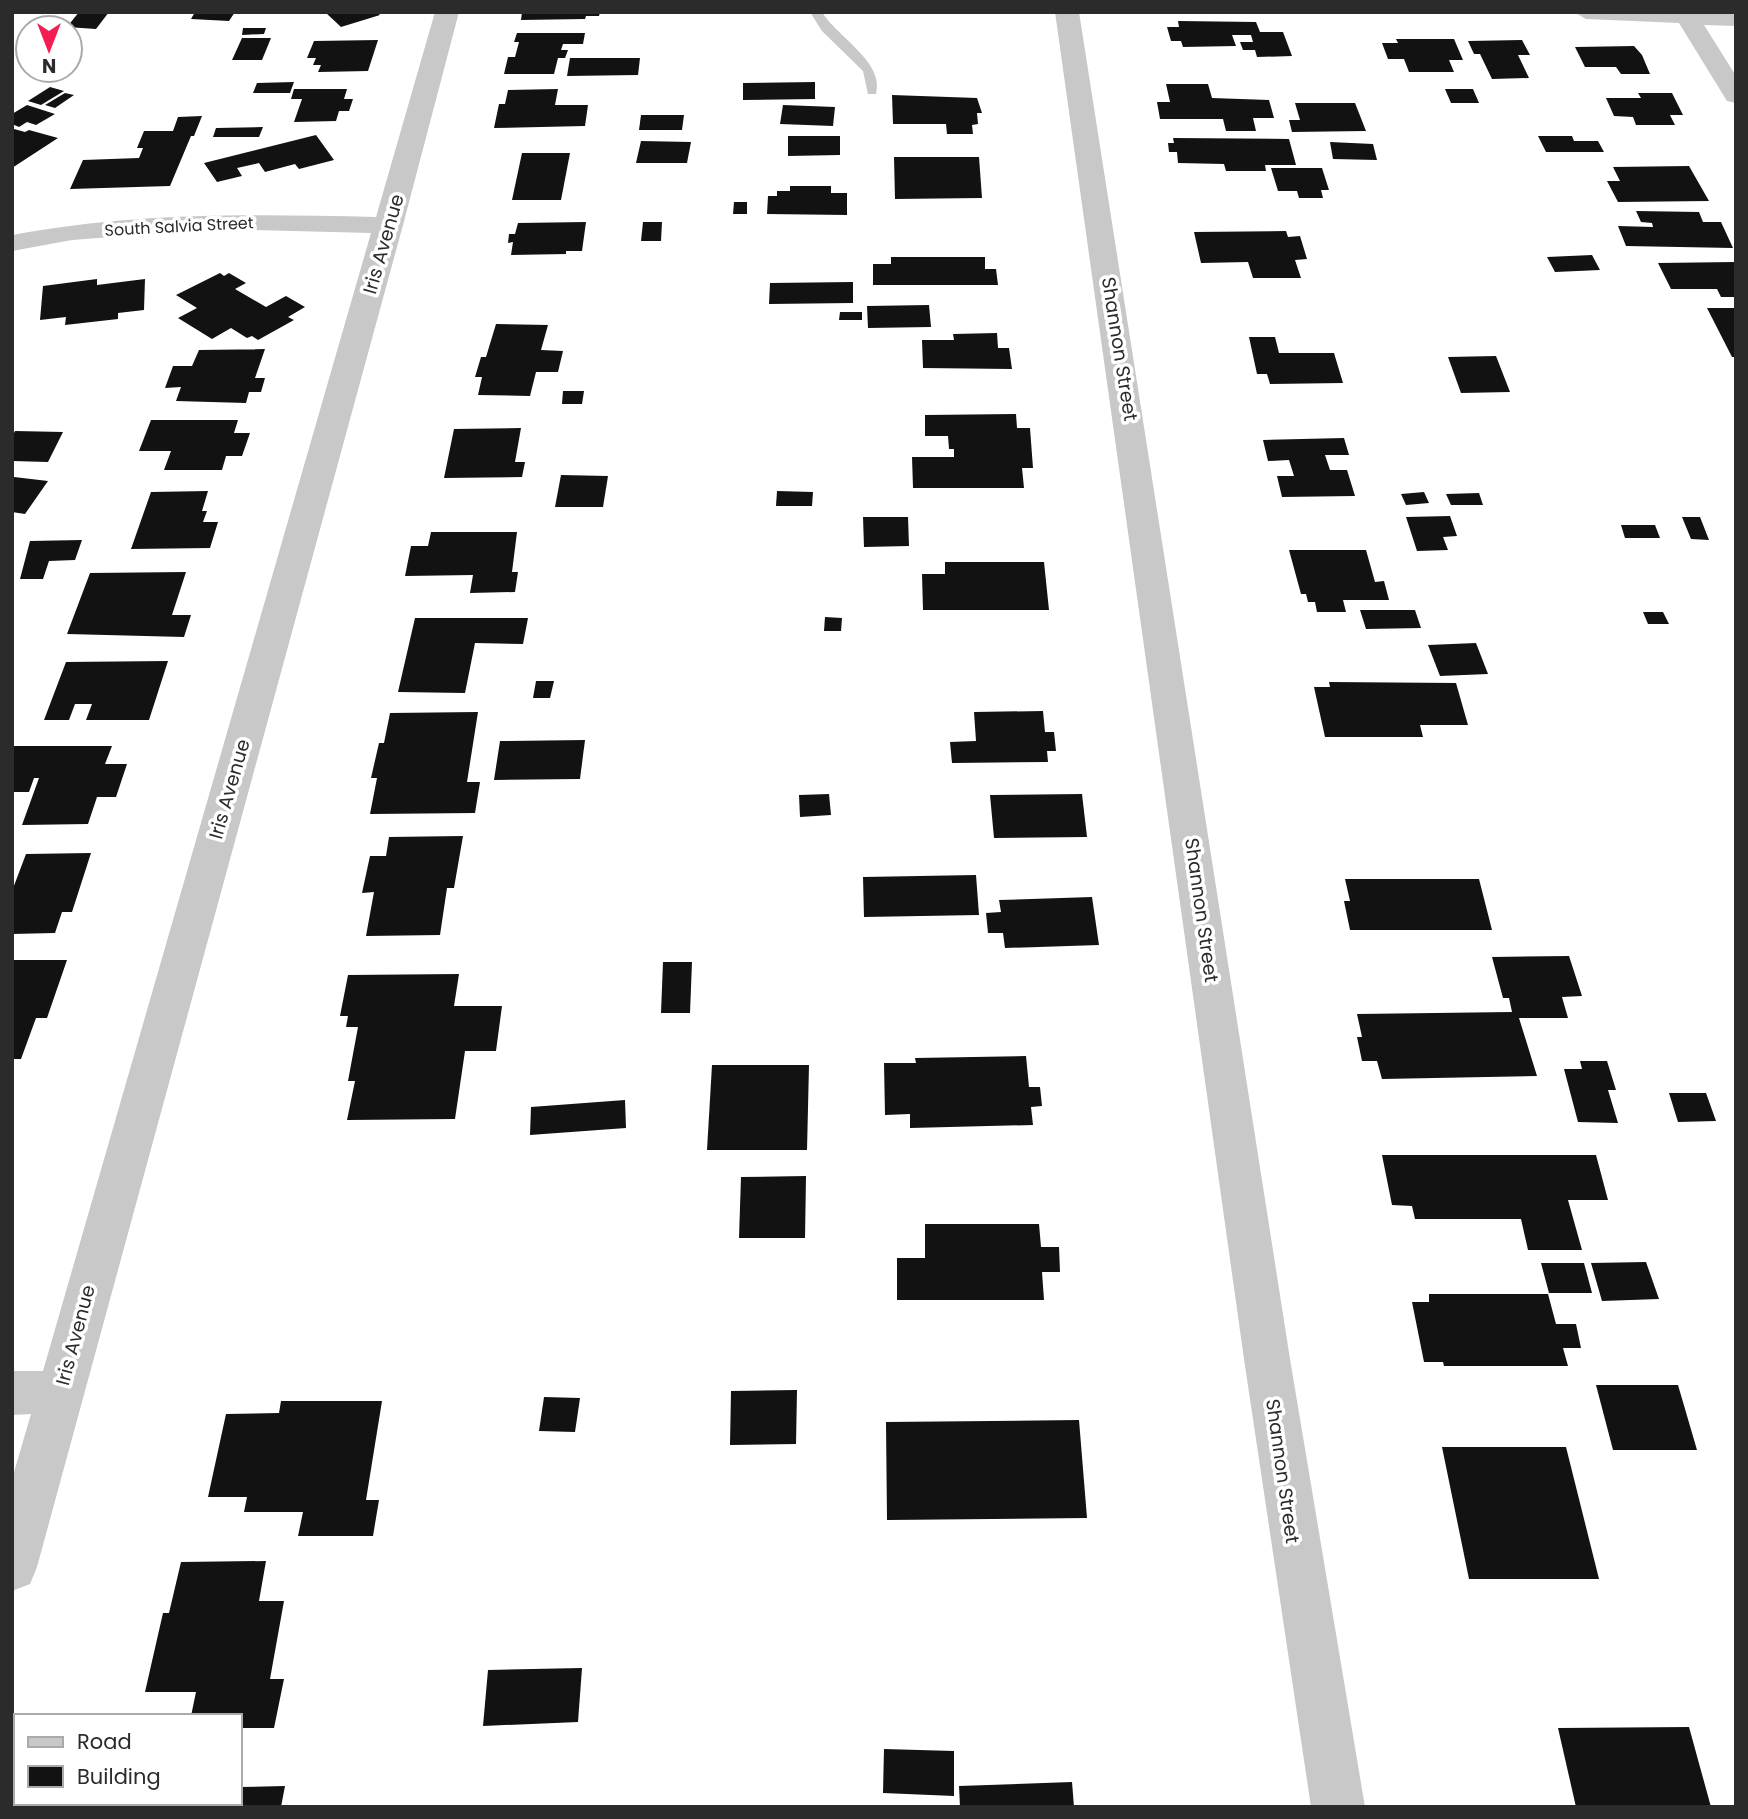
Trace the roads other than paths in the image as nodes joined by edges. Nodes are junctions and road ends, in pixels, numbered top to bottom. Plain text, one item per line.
1 (447, 12) edge
2 (816, 12) edge
3 (1067, 12) edge
4 (1586, 12) edge
5 (1687, 17) junction
6 (1736, 19) edge
7 (873, 91) dead end
8 (1736, 96) edge
9 (389, 225) junction
10 (12, 243) edge
11 (60, 1392) junction
12 (12, 1393) edge
13 (12, 1567) edge
14 (1338, 1807) edge

1 - 9 street, Iris Avenue
2 - 7 lane
3 - 14 street, Shannon Street
4 - 5 street
5 - 6 street
5 - 8 street
9 - 10 street, South Salvia Street
9 - 11 street, Iris Avenue
11 - 12 street
11 - 13 street, Iris Avenue

